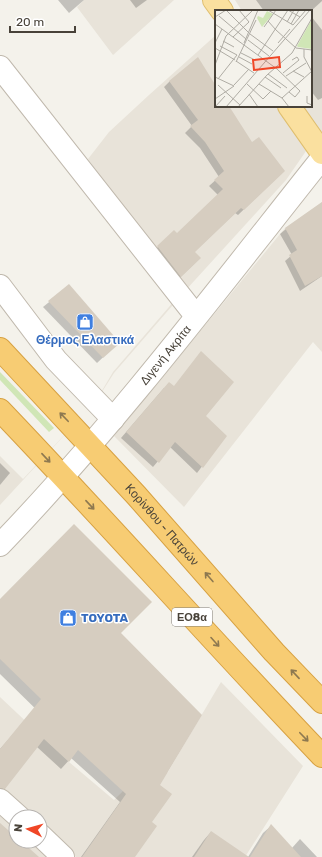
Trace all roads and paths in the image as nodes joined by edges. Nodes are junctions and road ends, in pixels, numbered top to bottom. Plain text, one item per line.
1 (214, 0) edge
2 (221, 10) edge
3 (0, 67) edge
4 (290, 107) edge
5 (322, 153) edge
6 (322, 158) edge
7 (0, 286) edge
8 (196, 316) junction
9 (0, 349) edge
10 (0, 410) edge
11 (113, 419) junction
12 (90, 446) junction
13 (63, 477) junction
14 (0, 545) edge
15 (322, 702) edge
16 (322, 756) edge
17 (48, 842) edge
18 (64, 857) edge

1 - 2 main road
3 - 8 street
4 - 5 main road
6 - 8 street, Διγενή Ακρίτα
7 - 11 street
8 - 11 street, Διγενή Ακρίτα
12 -> 9 highway, Κορίνθου - Πατρών
10 -> 13 highway, ΕΟ8α
11 - 12 street, Διγενή Ακρίτα
12 - 13 street, Διγενή Ακρίτα
15 -> 12 highway, Κορίνθου - Πατρών
13 - 14 street, Διγενή Ακρίτα
13 -> 16 highway, ΕΟ8α
17 - 18 street

